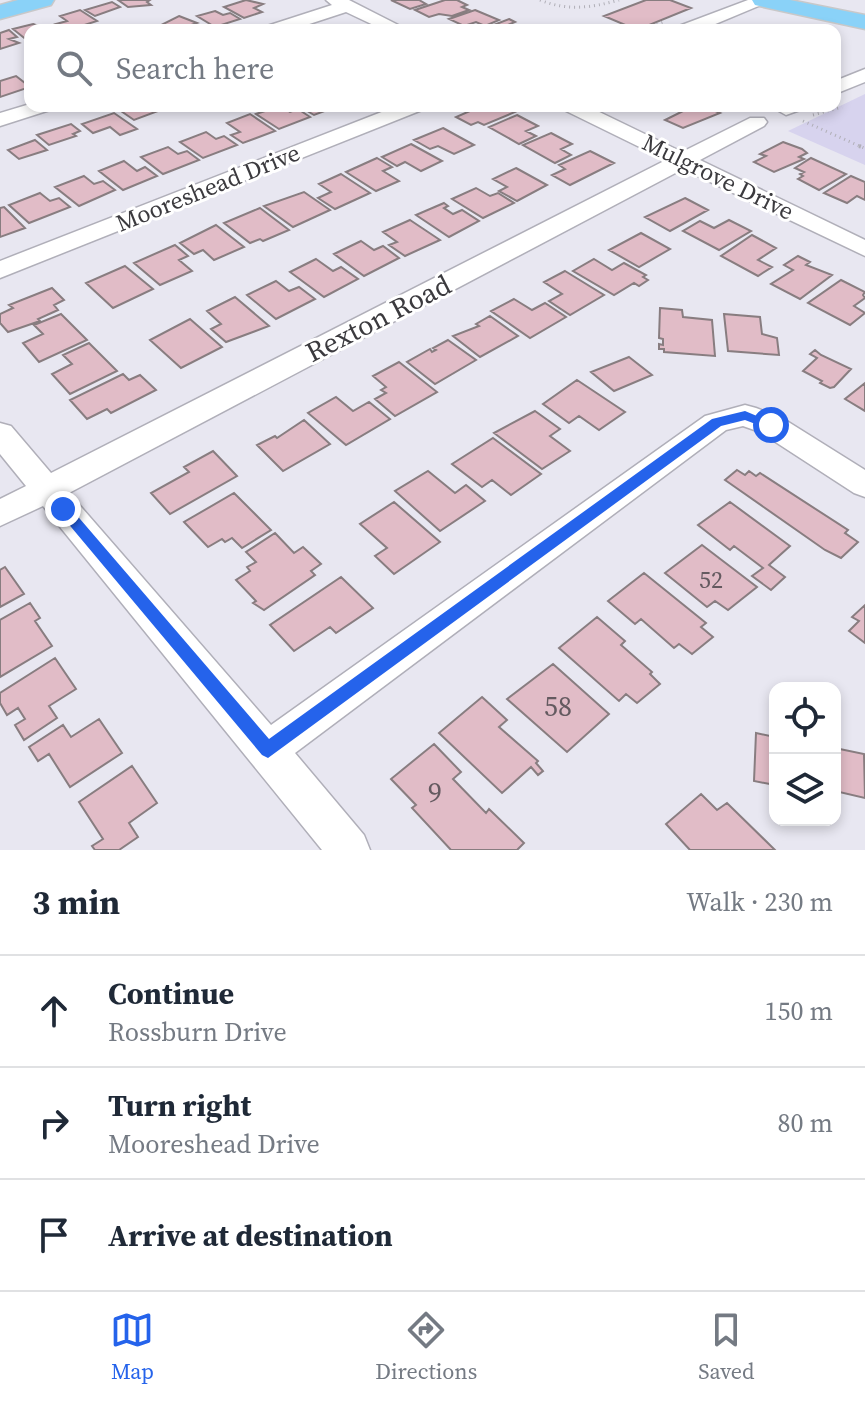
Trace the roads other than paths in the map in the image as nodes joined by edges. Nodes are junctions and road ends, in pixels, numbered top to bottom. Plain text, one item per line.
1 (43, 0) edge
2 (763, 0) edge
3 (803, 0) edge
4 (340, 3) edge
5 (824, 11) junction
6 (0, 12) edge
7 (865, 22) edge
8 (288, 24) edge
9 (386, 24) edge
10 (701, 24) edge
11 (865, 75) edge
12 (841, 85) edge
13 (25, 112) edge
14 (400, 112) edge
15 (583, 112) edge
16 (0, 120) edge
17 (757, 122) dead end
18 (683, 161) junction
19 (865, 249) edge
20 (0, 270) edge
21 (0, 434) edge
22 (865, 485) edge
23 (47, 490) junction
24 (0, 514) edge
25 (268, 750) junction
26 (349, 850) edge

1 - 6 main road
2 - 5 main road
2 - 10 street
3 - 5 main road
4 - 8 street
4 - 9 street
5 - 7 main road
11 - 12 street
13 - 16 street
14 - 20 street, Mooreshead Drive
15 - 18 street, Mulgrove Drive
17 - 18 street, Rexton Road
18 - 19 street, Mulgrove Drive
18 - 23 street, Rexton Road
21 - 23 street
22 - 25 street
23 - 24 street, Rexton Road
23 - 25 street
25 - 26 street

